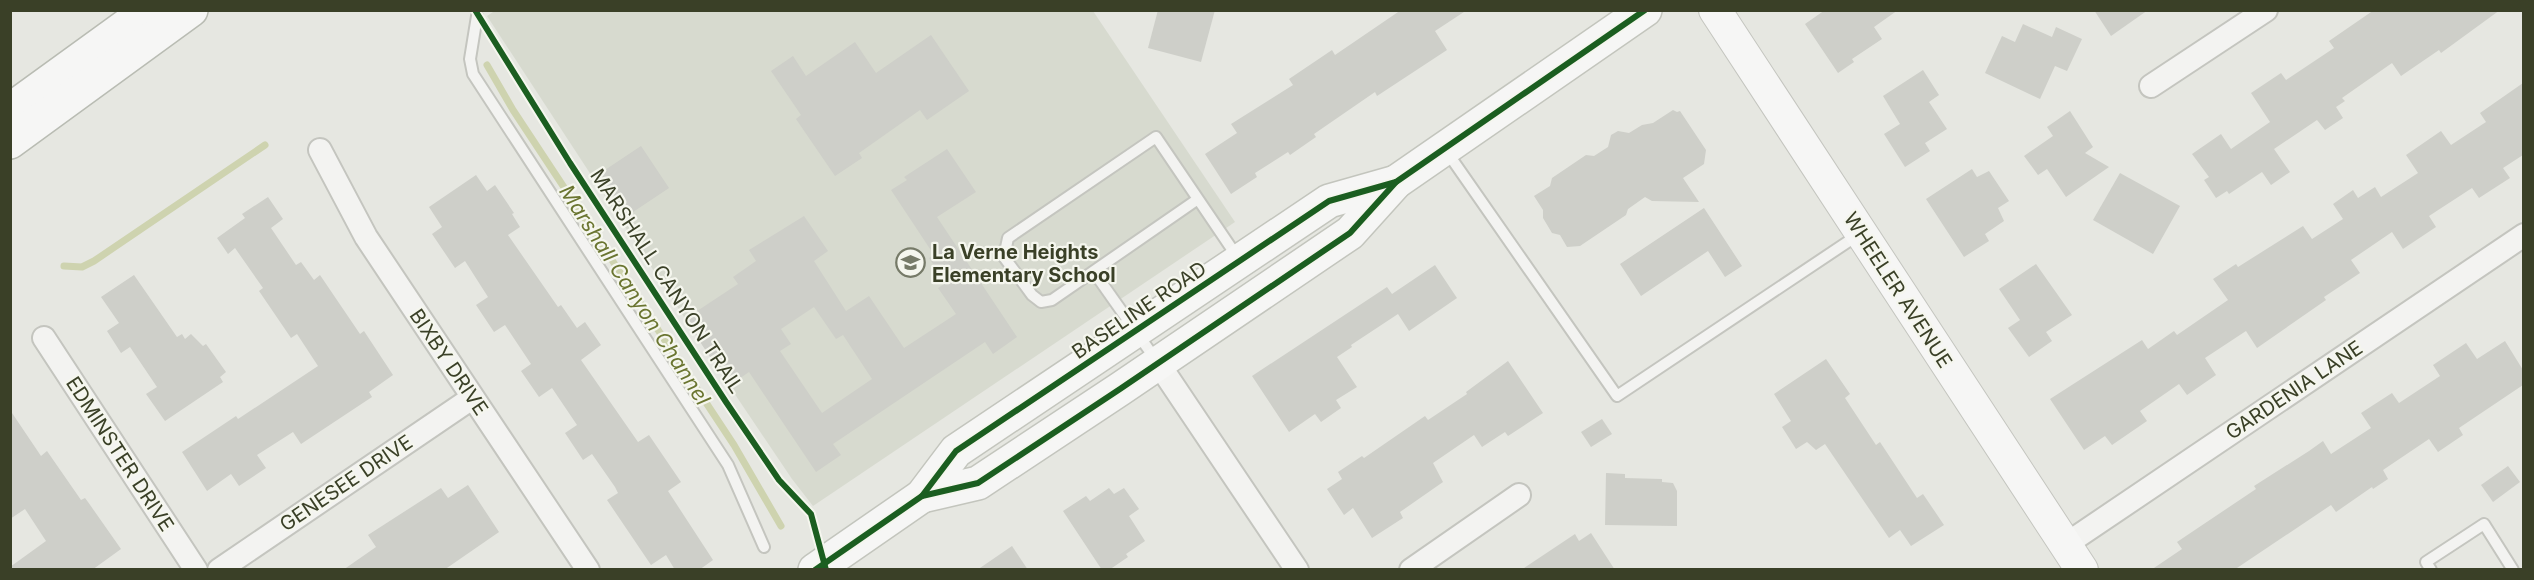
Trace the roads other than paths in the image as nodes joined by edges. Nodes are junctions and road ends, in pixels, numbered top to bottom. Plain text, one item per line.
1 (185, 10) edge
2 (191, 10) edge
3 (1645, 10) edge
4 (1715, 10) edge
5 (2266, 10) edge
6 (477, 16) dead end
7 (2151, 86) dead end
8 (10, 110) edge
9 (10, 142) edge
10 (1444, 148) junction
11 (320, 150) dead end
12 (1396, 182) junction
13 (1198, 198) junction
14 (1861, 233) junction
15 (2523, 235) edge
16 (1240, 261) junction
17 (1094, 272) junction
18 (1136, 332) junction
19 (44, 338) dead end
20 (1158, 363) junction
21 (472, 398) junction
22 (1519, 495) dead end
23 (922, 496) junction
24 (764, 547) dead end
25 (2073, 557) edge
26 (196, 570) edge
27 (219, 570) edge
28 (588, 570) edge
29 (815, 570) edge
30 (1297, 570) edge
31 (1411, 570) edge
32 (2431, 570) edge
33 (2513, 570) edge

1 - 8 main road
2 - 9 main road
3 - 10 main road, BASELINE ROAD
4 - 14 main road, WHEELER AVENUE
5 - 7 street
6 - 24 lane
10 - 12 main road, BASELINE ROAD
10 - 14 lane
11 - 21 street, BIXBY DRIVE
12 - 16 main road, BASELINE ROAD
12 - 20 main road, BASELINE ROAD
13 - 16 lane
13 - 17 lane
13 - 17 lane
14 - 25 main road, WHEELER AVENUE
15 - 25 street, GARDENIA LANE
16 - 18 main road, BASELINE ROAD
17 - 18 lane
18 - 20 lane
18 - 23 main road, BASELINE ROAD
19 - 26 street, EDMINSTER DRIVE
20 - 23 main road, BASELINE ROAD
20 - 30 street
21 - 27 street, GENESEE DRIVE
21 - 28 street, BIXBY DRIVE
22 - 31 street
23 - 29 main road, BASELINE ROAD
32 - 33 lane

